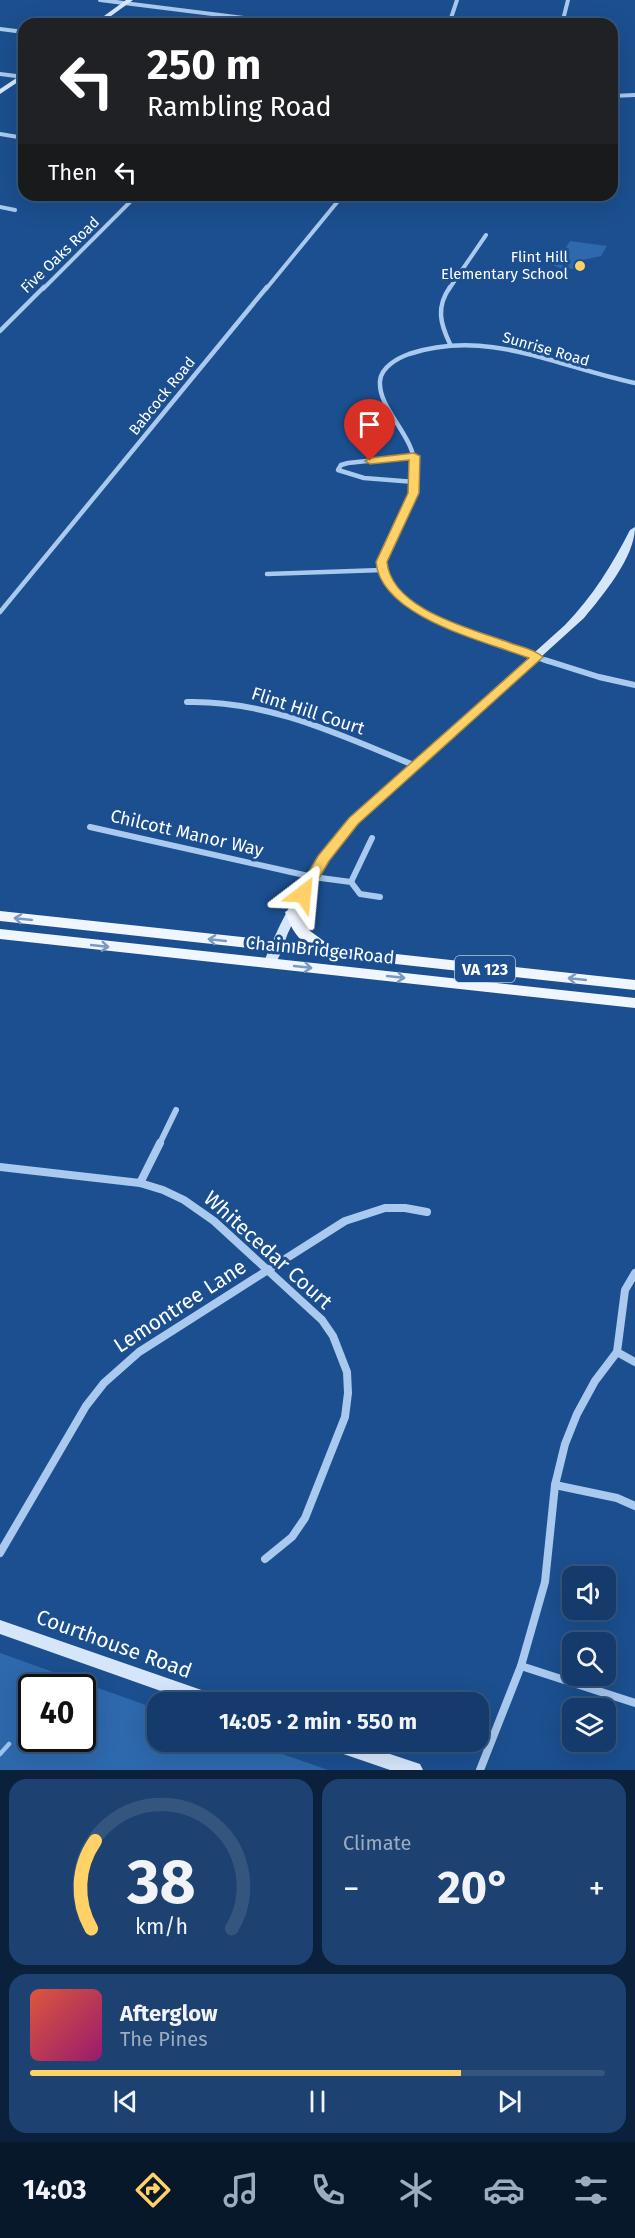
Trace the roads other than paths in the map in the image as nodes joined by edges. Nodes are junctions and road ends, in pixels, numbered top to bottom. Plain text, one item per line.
1 (100, 0) edge
2 (457, 0) edge
3 (568, 0) edge
4 (128, 2) edge
5 (105, 18) edge
6 (247, 18) edge
7 (451, 18) edge
8 (564, 18) edge
9 (0, 29) edge
10 (18, 31) edge
11 (0, 74) edge
12 (18, 76) edge
13 (18, 79) edge
14 (0, 92) edge
15 (635, 95) edge
16 (618, 96) edge
17 (0, 134) edge
18 (18, 137) edge
19 (131, 201) edge
20 (338, 201) edge
21 (0, 207) edge
22 (15, 210) dead end
23 (486, 235) dead end
24 (0, 331) edge
25 (450, 344) junction
26 (635, 383) edge
27 (414, 456) junction
28 (415, 482) junction
29 (635, 530) edge
30 (382, 570) junction
31 (267, 574) dead end
32 (0, 612) edge
33 (537, 657) junction
34 (635, 685) edge
35 (187, 702) dead end
36 (416, 766) junction
37 (90, 827) dead end
38 (372, 838) dead end
39 (313, 876) junction
40 (351, 882) junction
41 (380, 897) dead end
42 (293, 912) junction
43 (0, 916) edge
44 (0, 934) edge
45 (275, 946) junction
46 (336, 953) junction
47 (269, 964) junction
48 (635, 985) edge
49 (635, 1003) edge
50 (176, 1110) dead end
51 (0, 1167) edge
52 (140, 1183) junction
53 (427, 1212) dead end
54 (267, 1270) junction
55 (635, 1273) edge
56 (617, 1352) junction
57 (635, 1362) edge
58 (555, 1485) junction
59 (635, 1506) edge
60 (0, 1553) edge
61 (265, 1559) dead end
62 (0, 1627) edge
63 (521, 1666) junction
64 (185, 1692) edge
65 (635, 1703) edge
66 (361, 1752) edge
67 (414, 1770) edge
68 (480, 1770) edge

1 - 4 street
2 - 7 street
3 - 8 street
4 - 5 street
4 - 6 street
9 - 10 street
11 - 12 street
13 - 14 street
15 - 16 street
17 - 18 street
19 - 24 street, Five Oaks Road
20 - 32 street, Babcock Road
21 - 22 street
23 - 25 street
25 - 26 street, Sunrise Road
25 - 27 street, Sunrise Road
27 - 28 street
27 - 28 street
28 - 30 street
29 - 33 street
30 - 31 street
30 - 33 street
33 - 34 street
33 - 36 street
35 - 36 street, Flint Hill Court
36 - 39 street
37 - 39 street, Chilcott Manor Way
38 - 40 street
39 - 40 street, Chilcott Manor Way
39 - 42 street
40 - 41 street
42 - 45 street
42 - 46 main road
45 -> 43 main road, Chain Bridge Road / VA 123
44 -> 47 main road, Chain Bridge Road / VA 123
45 - 46 main road, Chain Bridge Road / VA 123
45 - 47 street
48 -> 46 main road, Chain Bridge Road / VA 123
47 -> 49 main road, Chain Bridge Road / VA 123
50 - 52 street
51 - 52 street, Whitecedar Court
52 - 54 street, Whitecedar Court
53 - 54 street, Lemontree Lane
54 - 60 street, Lemontree Lane
54 - 61 street, Whitecedar Court
55 - 56 street
56 - 57 street
56 - 58 street
58 - 59 street
58 - 63 street
62 - 64 street, Courthouse Road
63 - 65 street
63 - 68 street
66 - 67 street

